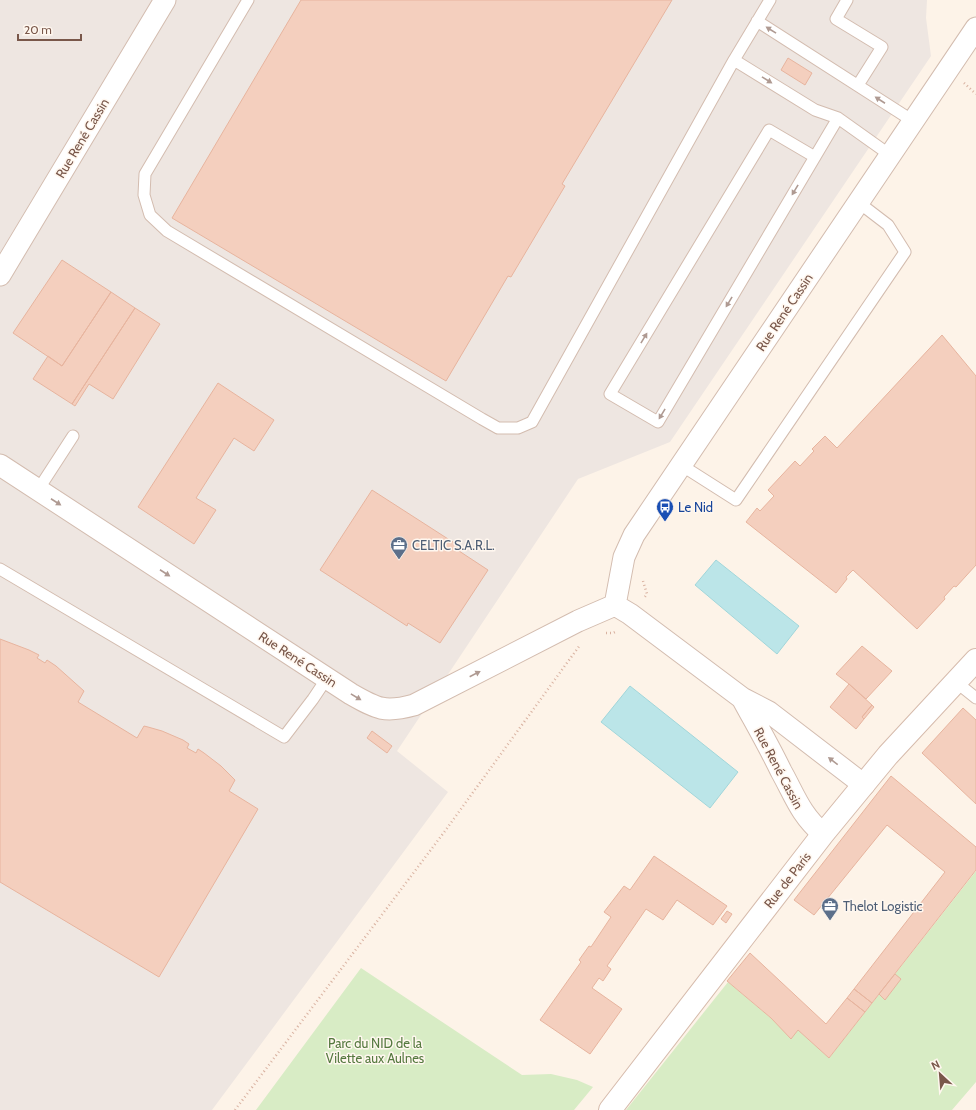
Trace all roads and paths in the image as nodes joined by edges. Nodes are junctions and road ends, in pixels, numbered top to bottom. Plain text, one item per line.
1 (165, 0) edge
2 (248, 0) edge
3 (770, 0) edge
4 (847, 0) edge
5 (757, 21) junction
6 (976, 28) edge
7 (734, 60) junction
8 (858, 85) junction
9 (838, 118) junction
10 (913, 121) junction
11 (890, 155) junction
12 (815, 157) junction
13 (858, 202) junction
14 (0, 275) edge
15 (73, 436) dead end
16 (681, 464) junction
17 (0, 465) edge
18 (38, 490) junction
19 (0, 569) edge
20 (615, 605) junction
21 (638, 620) junction
22 (599, 633) dead end
23 (582, 642) dead end
24 (976, 660) edge
25 (327, 678) junction
26 (956, 682) junction
27 (742, 698) junction
28 (976, 698) edge
29 (864, 785) junction
30 (823, 834) junction
31 (234, 1110) edge
32 (610, 1110) edge

1 - 14 street, Rue René Cassin
2 - 7 lane
3 - 5 lane
4 - 8 lane
5 - 7 lane
8 -> 5 lane
6 - 10 street, Rue René Cassin
7 -> 9 lane
10 -> 8 lane
9 - 11 lane
9 - 12 lane
10 - 11 street, Rue René Cassin
11 - 13 street, Rue René Cassin
12 -> 12 lane
13 - 16 street, Rue René Cassin
13 - 16 lane
15 - 18 lane
16 - 20 street, Rue René Cassin
17 - 18 street, Rue René Cassin
18 -> 25 street, Rue René Cassin
19 - 25 lane
20 - 21 street, Rue René Cassin
25 -> 20 street, Rue René Cassin
21 - 22 path
21 - 27 street, Rue René Cassin
23 - 31 path
24 - 26 street, Rue de Paris
26 - 28 lane
26 - 29 street, Rue de Paris
29 -> 27 street, Rue René Cassin
27 - 30 street, Rue René Cassin
29 - 30 street, Rue de Paris
30 - 32 street, Rue de Paris

